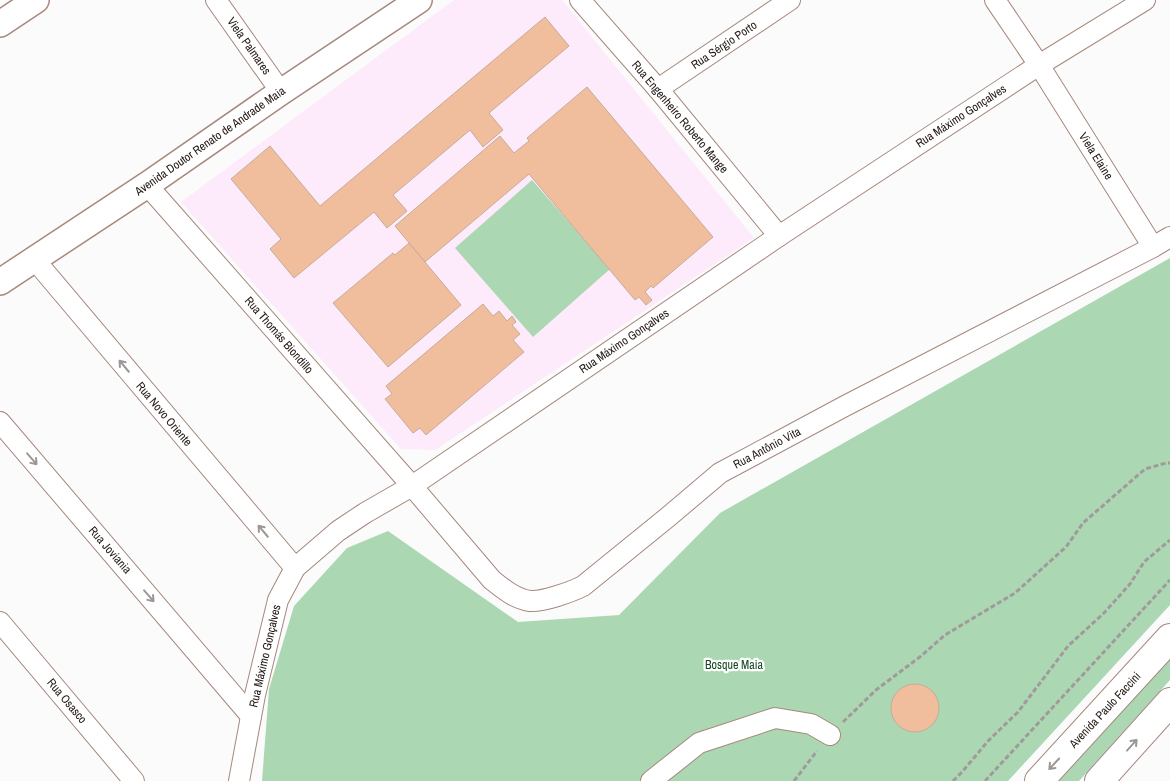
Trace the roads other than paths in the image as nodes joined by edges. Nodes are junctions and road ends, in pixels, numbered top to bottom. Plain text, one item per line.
1 (15, 0) edge
2 (36, 0) edge
3 (216, 0) edge
4 (419, 0) edge
5 (580, 0) edge
6 (790, 0) edge
7 (994, 0) edge
8 (1145, 0) edge
9 (0, 24) edge
10 (1039, 64) junction
11 (658, 89) junction
12 (281, 92) junction
13 (147, 185) junction
14 (779, 236) junction
15 (1162, 242) edge
16 (34, 260) junction
17 (0, 282) edge
18 (0, 422) edge
19 (412, 486) junction
20 (294, 568) junction
21 (0, 622) edge
22 (1170, 638) edge
23 (220, 679) junction
24 (259, 680) junction
25 (1166, 714) edge
26 (251, 716) junction
27 (830, 735) road end
28 (134, 781) edge
29 (239, 781) edge
30 (651, 781) edge
31 (1039, 781) edge
32 (1099, 781) edge

1 - 9 street
2 - 9 street
3 - 12 street, Viela Palmares
4 - 12 street, Avenida Doutor Renato de Andrade Maia
5 - 11 street, Rua Engenheiro Roberto Mange
6 - 11 street, Rua Sérgio Porto
7 - 10 street, Viela Elaine
8 - 10 street, Rua Máximo Gonçalves
10 - 14 street, Rua Máximo Gonçalves
10 - 15 street, Viela Elaine
11 - 14 street, Rua Engenheiro Roberto Mange
12 - 13 street, Avenida Doutor Renato de Andrade Maia
13 - 16 street, Avenida Doutor Renato de Andrade Maia
13 - 19 street, Rua Thomás Biondillo
14 - 19 street, Rua Máximo Gonçalves
15 - 19 street, Rua Antônio Vita
16 - 17 street, Avenida Doutor Renato de Andrade Maia
20 -> 16 street, Rua Novo Oriente
18 -> 23 street, Rua Joviania
19 - 20 street, Rua Máximo Gonçalves
20 - 24 street, Rua Máximo Gonçalves
21 - 28 street, Rua Osasco
22 -> 31 main road, Avenida Paulo Faccini
23 - 24 street
23 - 26 street, Rua Joviania
24 - 26 street, Rua Máximo Gonçalves
32 -> 25 main road
26 - 29 street, Rua Máximo Gonçalves
27 - 30 street

